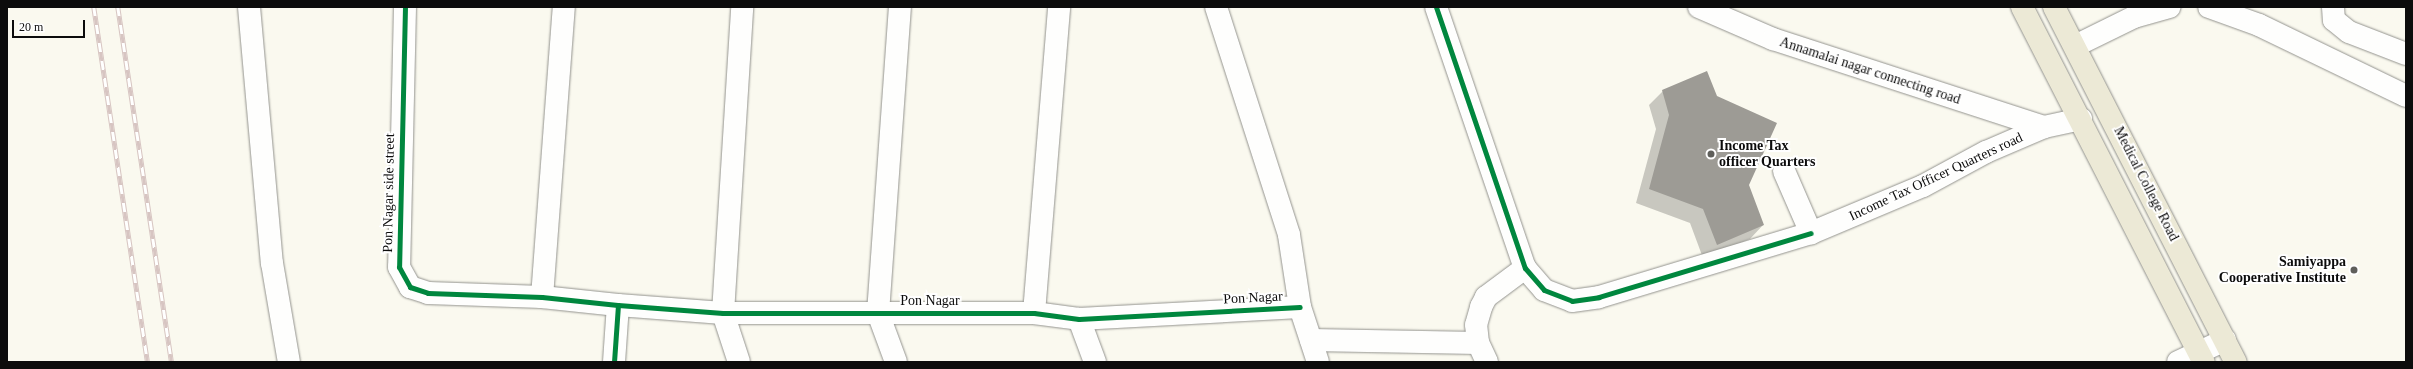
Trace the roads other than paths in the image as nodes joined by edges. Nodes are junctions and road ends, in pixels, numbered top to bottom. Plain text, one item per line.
1 (249, 7) edge
2 (405, 7) edge
3 (564, 7) edge
4 (742, 7) edge
5 (900, 7) edge
6 (1060, 7) edge
7 (1216, 7) edge
8 (1436, 7) edge
9 (1699, 7) edge
10 (2022, 7) edge
11 (2054, 7) edge
12 (2170, 7) edge
13 (2209, 7) edge
14 (2332, 7) edge
15 (2075, 46) junction
16 (2406, 54) edge
17 (2406, 96) edge
18 (2081, 119) junction
19 (2044, 127) junction
20 (1784, 171) dead end
21 (1811, 233) junction
22 (1525, 268) junction
23 (542, 297) junction
24 (618, 305) junction
25 (1300, 307) junction
26 (723, 313) junction
27 (878, 313) junction
28 (1034, 313) junction
29 (1079, 319) junction
30 (1311, 340) junction
31 (2225, 340) junction
32 (1483, 352) edge
33 (2201, 357) edge
34 (289, 362) edge
35 (614, 362) edge
36 (739, 362) edge
37 (896, 362) edge
38 (1095, 362) edge
39 (1318, 362) edge
40 (2178, 362) edge
41 (2236, 362) edge

1 - 34 street
2 - 23 street, Pon Nagar side street
3 - 23 street
4 - 26 street
5 - 27 street
6 - 28 street
7 - 25 street
8 - 22 street
9 - 19 street, Annamalai nagar connecting road
10 - 18 main road, Medical College Road
11 - 15 main road, Medical College Road
12 - 15 street
13 - 17 street
14 - 16 street
15 - 31 main road, Medical College Road
18 - 19 street, Income Tax Officer Quarters road
18 - 33 main road, Medical College Road
19 - 21 street, Income Tax Officer Quarters road
20 - 21 street
21 - 22 street, Income Tax Officer Quarters road
22 - 32 street
23 - 24 street, Pon Nagar side street
24 - 26 street, Pon Nagar
24 - 35 street
25 - 29 street, Pon Nagar
25 - 30 street
26 - 27 street, Pon Nagar
26 - 36 street
27 - 28 street, Pon Nagar
27 - 37 street
28 - 29 street, Pon Nagar
29 - 38 street
30 - 32 street
30 - 39 street
31 - 33 street
31 - 41 main road, Medical College Road
33 - 40 street

